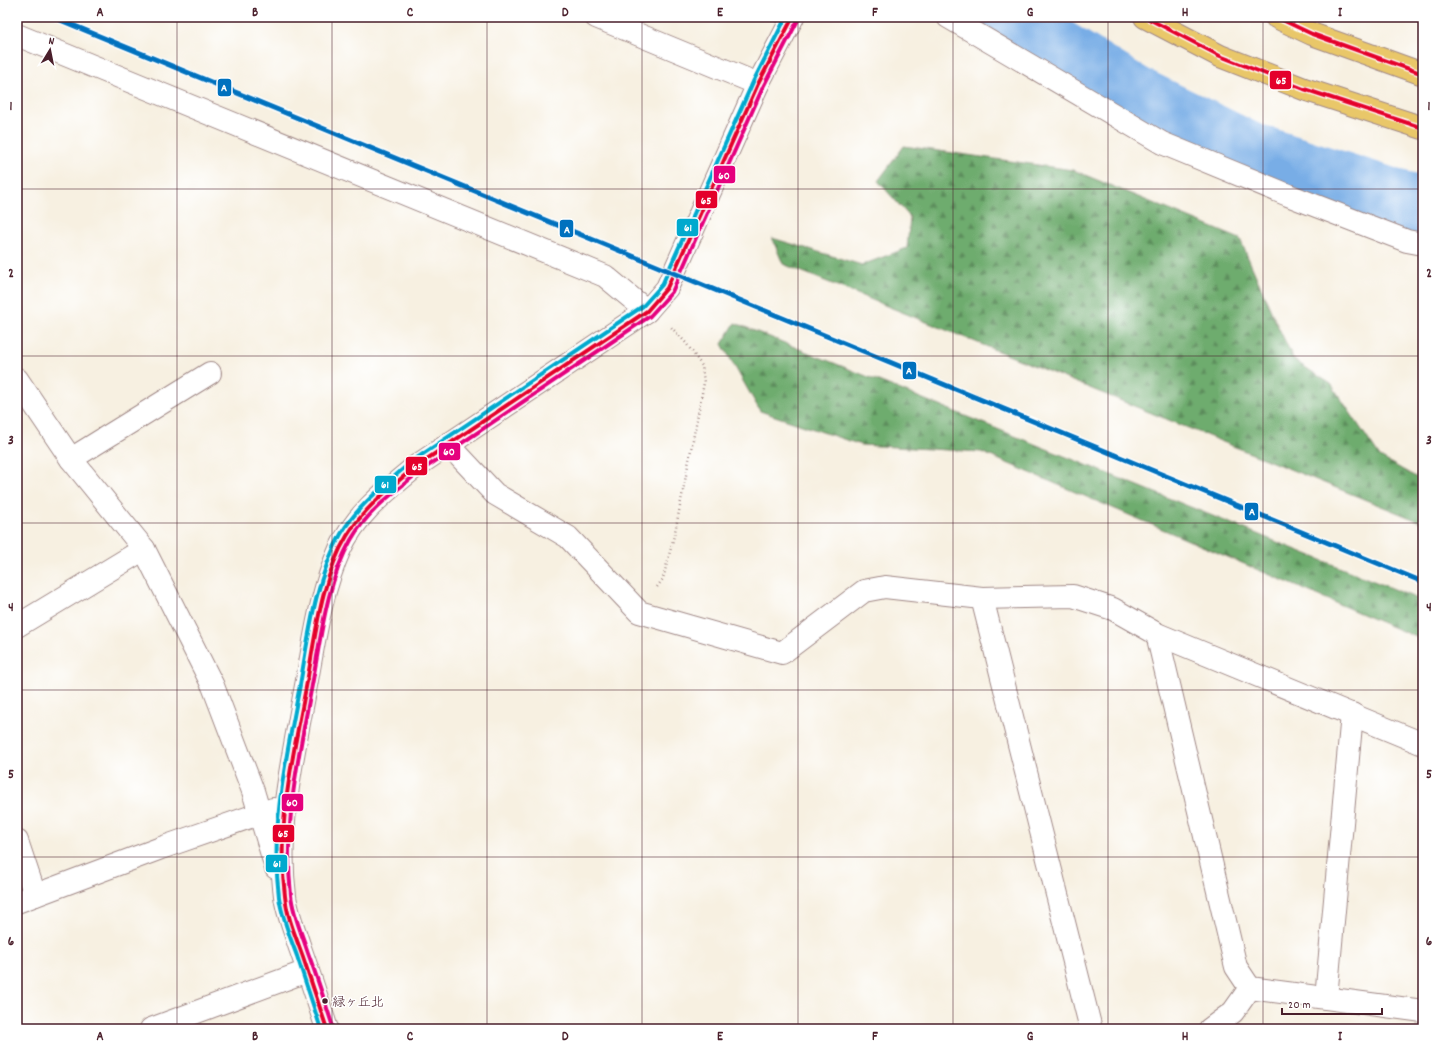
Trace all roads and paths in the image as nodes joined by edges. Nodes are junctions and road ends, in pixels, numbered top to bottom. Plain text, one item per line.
1 (596, 17) edge
2 (793, 17) edge
3 (948, 17) edge
4 (1145, 17) edge
5 (1276, 17) edge
6 (17, 35) edge
7 (1423, 74) edge
8 (758, 84) junction
9 (1423, 128) edge
10 (1423, 244) edge
11 (647, 310) junction
12 (210, 373) dead end
13 (17, 379) edge
14 (448, 444) junction
15 (71, 458) junction
16 (144, 549) junction
17 (982, 598) junction
18 (639, 612) junction
19 (17, 626) edge
20 (1157, 634) junction
21 (1352, 714) junction
22 (1423, 744) edge
23 (287, 804) junction
24 (260, 813) junction
25 (17, 841) edge
26 (285, 898) junction
27 (26, 899) edge
28 (308, 970) junction
29 (1250, 988) junction
30 (1326, 998) junction
31 (1423, 1010) edge
32 (151, 1029) edge
33 (327, 1029) edge
34 (1091, 1029) edge
35 (1210, 1029) edge

1 - 8 street
2 - 8 street
3 - 10 street
4 - 9 highway
5 - 7 highway
6 - 11 street
8 - 11 street
11 - 14 street
11 - 18 path
12 - 15 street
13 - 15 street
14 - 18 street
14 - 23 street
15 - 16 street
16 - 19 street
16 - 24 street
17 - 18 street
17 - 20 street
17 - 34 street
20 - 21 street
20 - 29 street
21 - 22 street
21 - 30 street
23 - 24 street
23 - 26 street
24 - 26 street
24 - 27 street
25 - 27 street
26 - 28 street
28 - 32 street
28 - 33 street
29 - 30 street
29 - 35 street
30 - 31 street

